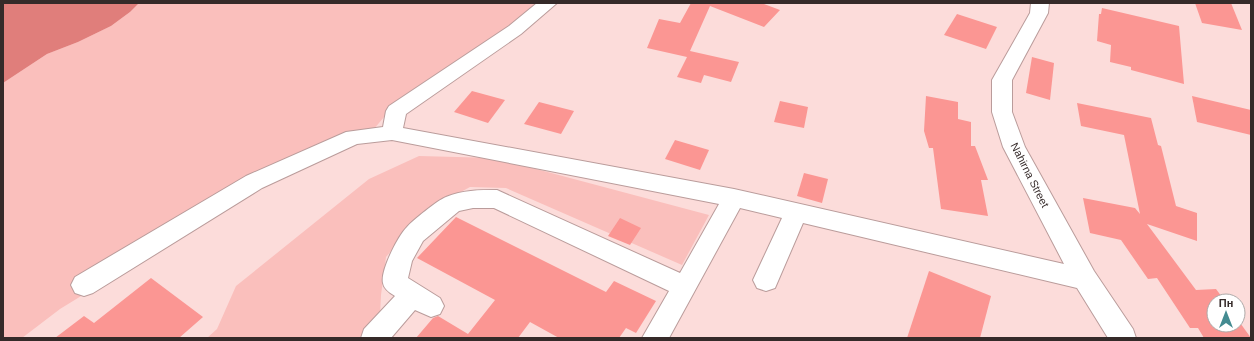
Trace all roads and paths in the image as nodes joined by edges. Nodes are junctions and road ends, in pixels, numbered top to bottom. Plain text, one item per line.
1 (548, 3) edge
2 (1040, 3) edge
3 (392, 133) junction
4 (734, 198) junction
5 (796, 212) junction
6 (1085, 279) junction
7 (766, 280) dead end
8 (84, 285) dead end
9 (685, 287) junction
10 (374, 338) edge
11 (655, 338) edge
12 (1123, 338) edge

1 - 3 street
2 - 6 street, Nahirna Street
3 - 4 street
3 - 8 street
4 - 5 street
4 - 9 street
5 - 6 street
5 - 7 street
6 - 12 street, Nahirna Street
9 - 10 street
9 - 11 street

